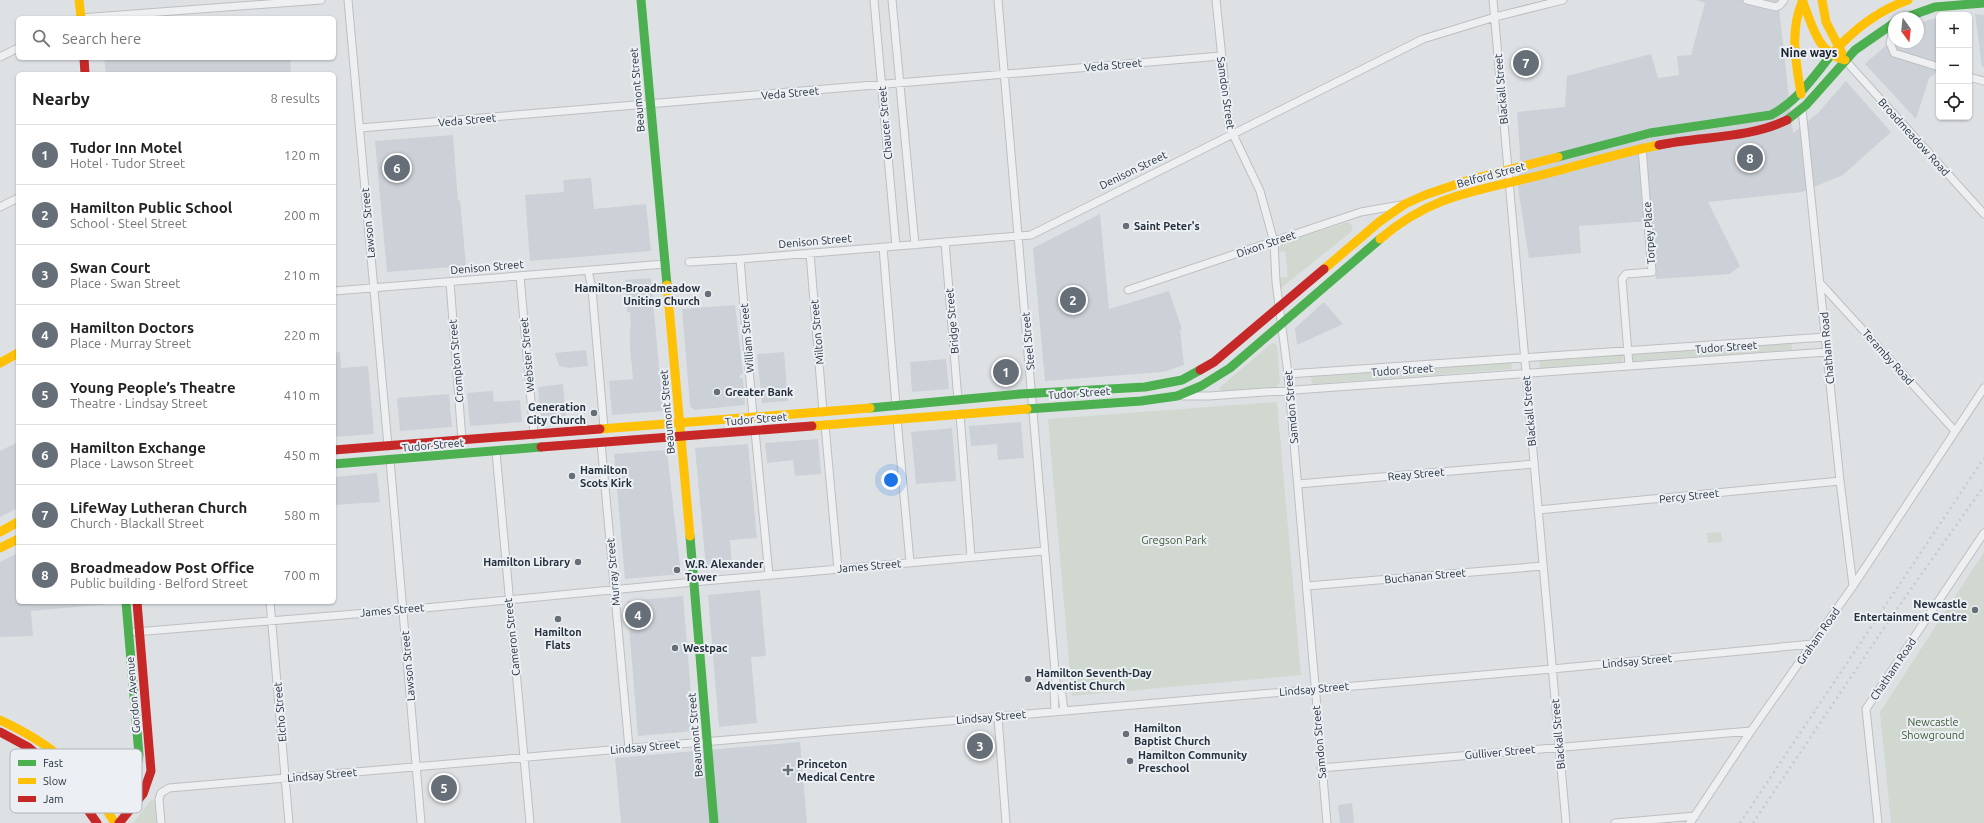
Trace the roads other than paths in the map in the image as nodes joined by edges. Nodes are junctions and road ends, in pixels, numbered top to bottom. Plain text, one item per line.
1 (79, 0) edge
2 (321, 0) edge
3 (348, 0) edge
4 (641, 0) edge
5 (874, 0) edge
6 (892, 0) edge
7 (998, 0) edge
8 (1216, 0) edge
9 (1493, 0) edge
10 (1563, 0) edge
11 (1747, 0) edge
12 (1784, 0) edge
13 (1803, 0) edge
14 (1822, 0) edge
15 (1908, 0) edge
16 (1984, 3) edge
17 (1920, 12) edge
18 (81, 16) edge
19 (108, 16) edge
20 (1495, 17) junction
21 (1888, 28) edge
22 (1839, 46) junction
23 (1892, 48) edge
24 (16, 49) edge
25 (1221, 56) junction
26 (1831, 56) junction
27 (0, 57) edge
28 (84, 60) edge
29 (1844, 60) junction
30 (1936, 66) edge
31 (85, 72) edge
32 (1004, 74) junction
33 (1972, 78) edge
34 (1984, 81) edge
35 (899, 83) junction
36 (882, 85) junction
37 (1801, 94) junction
38 (650, 105) junction
39 (1802, 110) junction
40 (360, 128) junction
41 (1232, 133) junction
42 (1642, 148) junction
43 (1508, 169) junction
44 (1509, 183) junction
45 (16, 199) edge
46 (1405, 204) junction
47 (0, 208) edge
48 (1984, 214) edge
49 (1019, 236) junction
50 (945, 242) junction
51 (1274, 242) junction
52 (914, 244) junction
53 (896, 246) junction
54 (883, 247) junction
55 (810, 254) junction
56 (740, 259) junction
57 (689, 262) dead end
58 (665, 264) junction
59 (588, 270) junction
60 (520, 276) junction
61 (450, 282) junction
62 (1820, 284) junction
63 (374, 289) junction
64 (1128, 290) dead end
65 (336, 291) edge
66 (1279, 307) junction
67 (1282, 324) junction
68 (1826, 336) junction
69 (1627, 350) junction
70 (1827, 352) junction
71 (16, 354) edge
72 (1524, 357) junction
73 (0, 363) edge
74 (1629, 366) junction
75 (1202, 370) joint
76 (1288, 374) junction
77 (1526, 374) junction
78 (1984, 388) edge
79 (1289, 391) junction
80 (1032, 394) junction
81 (1177, 396) junction
82 (958, 400) junction
83 (896, 406) junction
84 (1033, 408) junction
85 (823, 412) junction
86 (960, 414) junction
87 (753, 418) junction
88 (897, 419) junction
89 (680, 423) junction
90 (825, 425) junction
91 (604, 428) junction
92 (755, 431) junction
93 (1955, 431) junction
94 (534, 435) junction
95 (681, 436) junction
96 (462, 440) junction
97 (601, 443) junction
98 (388, 446) junction
99 (336, 450) edge
100 (496, 452) junction
101 (390, 460) junction
102 (336, 464) edge
103 (1534, 464) junction
104 (1840, 481) junction
105 (1298, 484) junction
106 (1538, 510) junction
107 (16, 523) edge
108 (0, 532) edge
109 (1984, 533) edge
110 (16, 540) edge
111 (0, 548) edge
112 (1044, 551) junction
113 (971, 557) junction
114 (910, 562) junction
115 (1543, 566) junction
116 (838, 569) junction
117 (769, 575) junction
118 (694, 582) junction
119 (1307, 586) junction
120 (1853, 586) junction
121 (615, 589) junction
122 (509, 599) junction
123 (126, 604) edge
124 (137, 604) edge
125 (270, 604) edge
126 (404, 610) junction
127 (272, 621) junction
128 (139, 631) junction
129 (129, 632) junction
130 (1813, 644) junction
131 (1552, 669) junction
132 (1056, 683) junction
133 (1315, 689) junction
134 (1064, 710) junction
135 (1055, 711) junction
136 (998, 716) junction
137 (0, 720) edge
138 (1751, 731) junction
139 (0, 732) edge
140 (707, 742) junction
141 (1559, 747) junction
142 (629, 748) junction
143 (30, 749) edge
144 (55, 749) edge
145 (139, 749) edge
146 (524, 757) junction
147 (416, 767) junction
148 (1321, 768) junction
149 (286, 778) junction
150 (142, 795) edge
151 (91, 813) edge
152 (106, 813) edge
153 (109, 813) edge
154 (127, 813) edge
155 (1695, 816) junction
156 (98, 823) edge
157 (115, 823) edge
158 (118, 823) edge
159 (161, 823) edge
160 (289, 823) edge
161 (421, 823) edge
162 (530, 823) edge
163 (714, 823) edge
164 (1006, 823) edge
165 (1327, 823) edge
166 (1566, 823) edge
167 (1615, 823) edge
168 (1690, 823) edge
169 (1878, 823) edge

1 - 18 main road
2 - 19 street
3 - 40 street, Lawson Street
4 - 38 main road, Beaumont Street
5 - 36 street, Chaucer Street
6 - 35 street, Chaucer Street
7 - 32 street, Steel Street
8 - 25 street, Samdon Street
9 - 20 street, Blackall Street
10 - 20 street, Denison Street
11 - 12 street
13 - 26 main road
13 - 37 main road
14 - 22 main road
15 - 22 main road, Belford Street
16 - 17 main road
20 - 41 street, Denison Street
20 - 43 street, Blackall Street
21 - 29 main road, Belford Street
22 - 26 main road, Belford Street
22 - 29 main road
23 - 30 street
24 - 27 street
25 - 32 street, Veda Street
25 - 41 street, Samdon Street
26 - 29 main road
26 - 37 main road, Belford Street
28 - 31 main road
29 - 39 main road, Belford Street
29 - 48 street, Broadmeadow Road
32 - 35 street, Veda Street
32 - 49 street, Steel Street
33 - 34 street
35 - 36 street, Veda Street
35 - 52 street, Chaucer Street
36 - 38 street, Veda Street
36 - 53 street, Chaucer Street
37 - 43 main road, Belford Street
38 - 40 street, Veda Street
38 - 58 main road, Beaumont Street
39 - 42 main road, Belford Street
39 - 62 street, Chatham Road
40 - 63 street, Lawson Street
41 - 49 street, Denison Street
41 - 51 street, Samdon Street
42 - 44 main road, Belford Street
42 - 69 street, Torpey Place
43 - 44 street, Blackall Street
43 - 46 main road, Belford Street
44 - 67 main road, Belford Street
44 - 72 street, Blackall Street
45 - 47 street
46 - 51 street, Dixon Street
46 - 66 main road, Belford Street
49 - 50 street, Denison Street
49 - 80 street, Steel Street
50 - 52 street, Denison Street
50 - 82 street, Bridge Street
51 - 64 street, Dixon Street
51 - 66 street, Samdon Street
52 - 53 street, Denison Street
53 - 54 street, Denison Street
54 - 55 street, Denison Street
54 - 83 street
55 - 56 street, Denison Street
55 - 85 street, Milton Street
56 - 57 street, Denison Street
56 - 87 street, William Street
58 - 59 street, Denison Street
58 - 89 main road, Beaumont Street
59 - 60 street, Denison Street
59 - 91 street
60 - 61 street, Denison Street
60 - 94 street, Webster Street
61 - 63 street, Denison Street
61 - 96 street, Crompton Street
62 - 68 street, Chatham Road
62 - 93 street, Teramby Road
63 - 65 street, Denison Street
63 - 98 street, Lawson Street
66 - 67 street, Samdon Street
66 - 75 main road, Belford Street
67 - 76 street, Samdon Street
67 - 81 main road, Belford Street
68 - 69 street, Tudor Street
68 - 70 street, Chatham Road
69 - 72 street, Tudor Street
69 - 74 street, Torpey Place
70 - 74 street, Tudor Street
70 - 104 street, Chatham Road
71 - 73 main road
72 - 76 street, Tudor Street
72 - 77 street, Blackall Street
74 - 77 street, Tudor Street
75 - 80 main road, Tudor Street
76 - 79 street, Samdon Street
77 - 79 street, Tudor Street
77 - 103 street, Blackall Street
78 - 93 street, Graham Road
79 - 81 street, Tudor Street
79 - 105 street, Samdon Street
80 - 82 main road, Tudor Street
80 - 84 street, Steel Street
81 - 84 main road, Tudor Street
82 - 83 main road, Tudor Street
83 - 85 main road, Tudor Street
84 - 86 main road, Tudor Street
84 - 112 street, Steel Street
85 - 87 main road, Tudor Street
86 - 88 main road, Tudor Street
86 - 113 street
87 - 89 main road, Tudor Street
88 - 90 main road, Tudor Street
88 - 114 street
89 - 91 main road, Tudor Street
89 - 95 main road, Beaumont Street
90 - 92 main road, Tudor Street
90 - 116 street
91 - 94 main road, Tudor Street
92 - 95 main road, Tudor Street
92 - 117 street
93 - 120 street, Graham Road
94 - 96 main road, Tudor Street
95 - 97 main road, Tudor Street
95 - 118 main road, Beaumont Street
96 - 98 main road, Tudor Street
97 - 100 main road, Tudor Street
97 - 121 street, Murray Street
98 - 99 main road, Tudor Street
100 - 101 main road, Tudor Street
100 - 122 street, Cameron Street
101 - 102 main road, Tudor Street
101 - 126 street, Lawson Street
103 - 105 street, Reay Street
103 - 106 street, Blackall Street
104 - 106 street, Percy Street
104 - 120 street, Chatham Road
105 - 119 street, Samdon Street
106 - 115 street, Blackall Street
107 - 108 main road
109 - 169 street, Chatham Road
110 - 111 main road
112 - 113 street, James Street
112 - 132 street, Steel Street
113 - 114 street, James Street
114 - 116 street, James Street
115 - 119 street, Buchanan Street
115 - 131 street, Blackall Street
116 - 117 street, James Street
117 - 118 street, James Street
118 - 121 street, James Street
118 - 140 main road, Beaumont Street
119 - 133 street, Samdon Street
120 - 130 street, Graham Road
121 - 122 street, James Street
121 - 142 street, Murray Street
122 - 126 street, James Street
122 - 146 street, Cameron Street
123 - 129 main road, Gordon Avenue
124 - 128 main road, Gordon Avenue
125 - 127 street, Elcho Street
126 - 127 street, James Street
126 - 147 street, Lawson Street
127 - 128 street, James Street
127 - 149 street, Elcho Street
128 - 129 street, James Street
128 - 150 main road, Gordon Avenue
129 - 145 main road, Gordon Avenue
130 - 131 street, Lindsay Street
130 - 138 street, Graham Road
131 - 133 street, Lindsay Street
131 - 141 street, Blackall Street
132 - 134 street, Steel Street
132 - 135 street, Steel Street
133 - 134 street, Lindsay Street
133 - 148 street, Samdon Street
134 - 135 street, Lindsay Street
135 - 136 street, Lindsay Street
136 - 140 street, Lindsay Street
136 - 164 street
137 - 144 main road
138 - 141 street, Gulliver Street
138 - 155 street, Graham Road
139 - 143 main road
140 - 142 street, Lindsay Street
140 - 163 main road, Beaumont Street
141 - 148 street, Gulliver Street
141 - 166 street, Blackall Street
142 - 146 street, Lindsay Street
146 - 147 street, Lindsay Street
146 - 162 street, Cameron Street
147 - 149 street, Lindsay Street
147 - 161 street, Lawson Street
148 - 165 street, Samdon Street
149 - 159 street, Lindsay Street
149 - 160 street, Elcho Street
151 - 156 main road
152 - 156 main road, Gordon Avenue
153 - 157 main road
154 - 158 main road, Gordon Avenue
155 - 167 street
155 - 168 street, Graham Road

